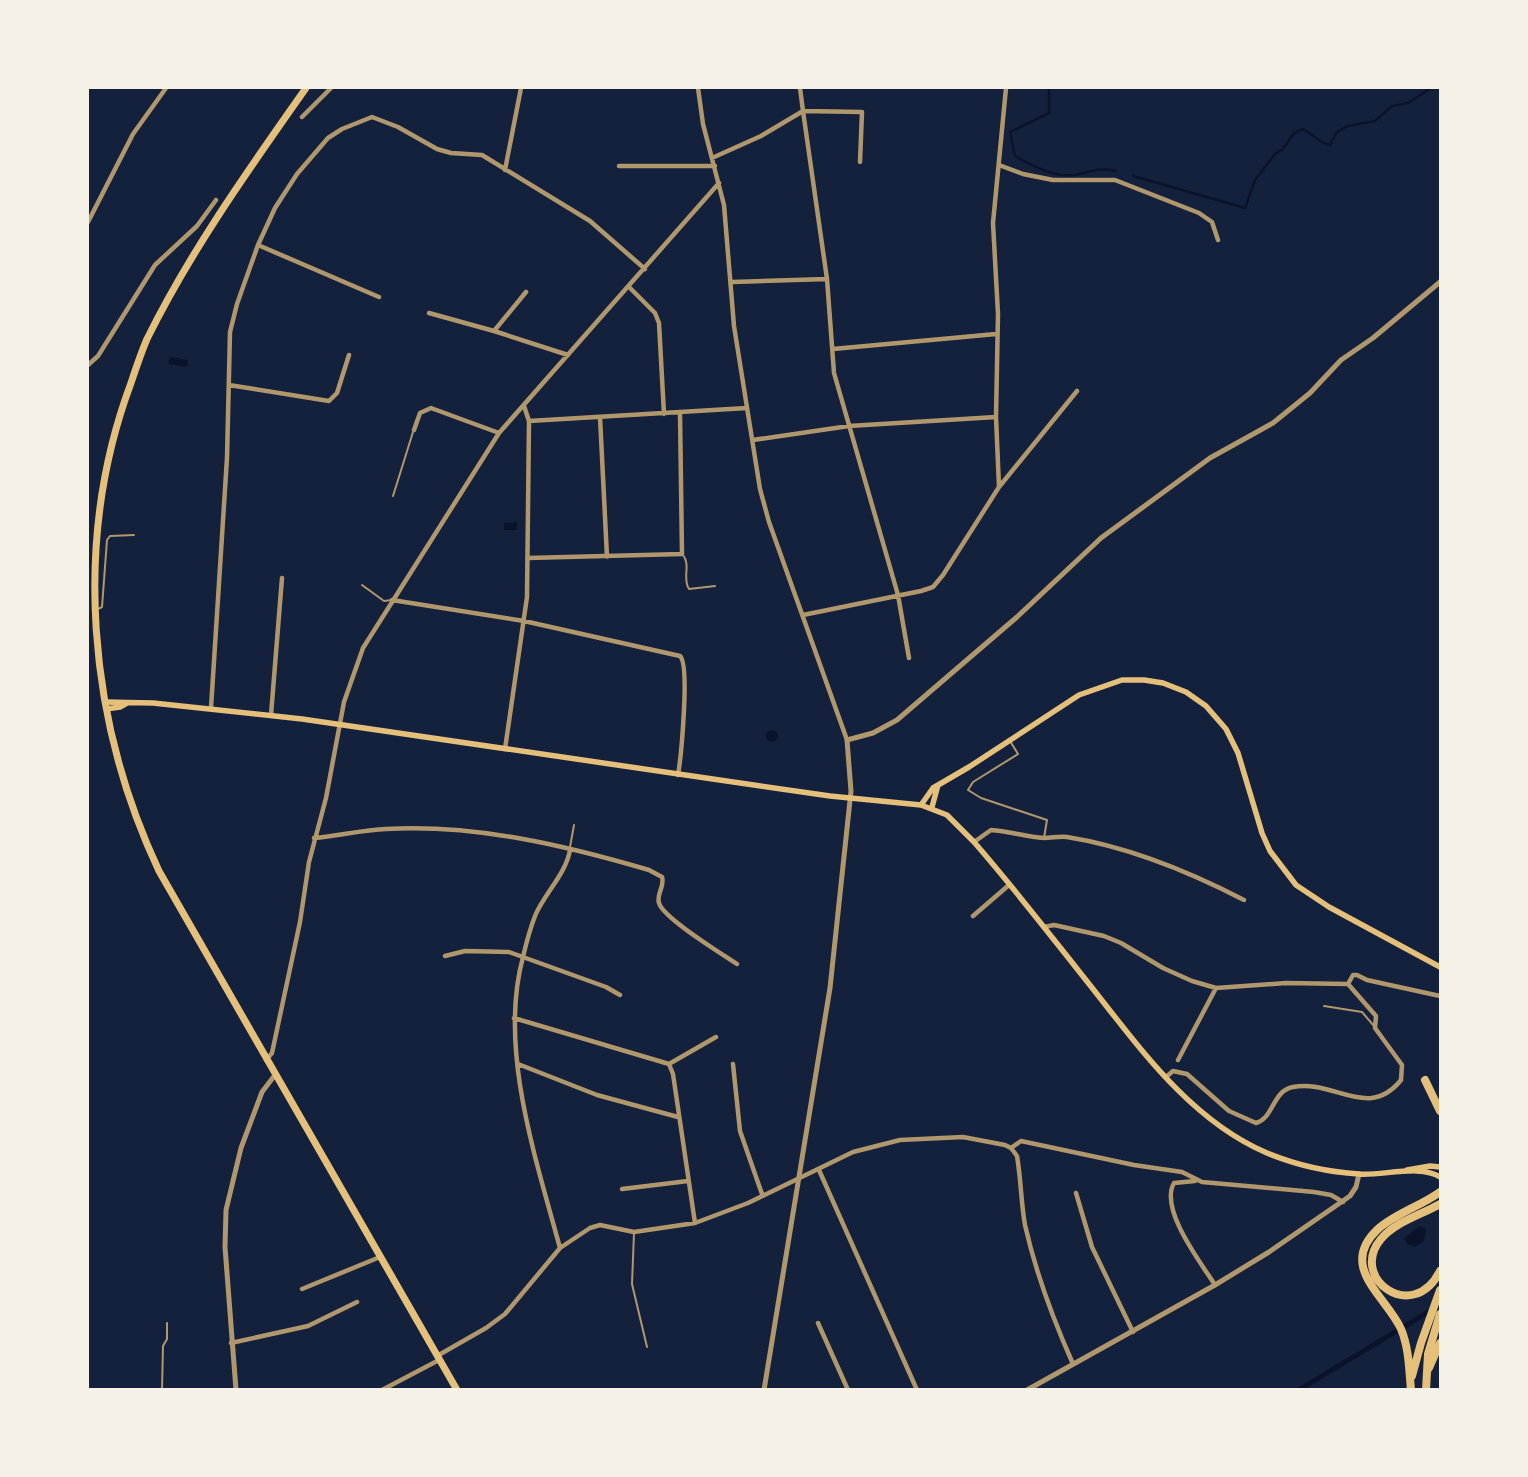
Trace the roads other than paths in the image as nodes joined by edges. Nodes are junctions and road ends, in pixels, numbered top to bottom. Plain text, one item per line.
1 (166, 88) edge
2 (306, 88) edge
3 (331, 88) edge
4 (521, 88) edge
5 (698, 88) edge
6 (800, 88) edge
7 (1006, 88) edge
8 (803, 110) junction
9 (302, 116) dead end
10 (712, 158) junction
11 (860, 162) dead end
12 (999, 165) junction
13 (619, 166) dead end
14 (715, 166) junction
15 (505, 170) junction
16 (720, 183) junction
17 (216, 200) dead end
18 (88, 222) edge
19 (1218, 240) dead end
20 (258, 245) junction
21 (645, 269) junction
22 (827, 279) junction
23 (732, 282) junction
24 (1440, 282) edge
25 (629, 287) junction
26 (526, 292) dead end
27 (380, 297) dead end
28 (429, 313) dead end
29 (494, 331) junction
30 (996, 334) junction
31 (832, 349) junction
32 (349, 355) dead end
33 (568, 355) junction
34 (88, 365) edge
35 (229, 385) junction
36 (1077, 391) dead end
37 (524, 406) junction
38 (748, 408) junction
39 (680, 413) junction
40 (664, 414) junction
41 (600, 417) junction
42 (996, 417) junction
43 (528, 421) junction
44 (849, 426) junction
45 (414, 430) joint
46 (499, 433) junction
47 (753, 440) junction
48 (999, 487) junction
49 (392, 496) dead end
50 (134, 535) dead end
51 (682, 554) junction
52 (607, 557) junction
53 (528, 558) junction
54 (282, 578) dead end
55 (362, 585) dead end
56 (715, 586) dead end
57 (898, 595) junction
58 (392, 600) junction
59 (96, 610) junction
60 (803, 615) junction
61 (524, 621) junction
62 (909, 658) dead end
63 (106, 706) junction
64 (211, 708) junction
65 (271, 715) junction
66 (339, 724) junction
67 (847, 740) junction
68 (1009, 741) junction
69 (505, 749) junction
70 (678, 775) junction
71 (938, 785) junction
72 (850, 798) junction
73 (922, 804) junction
74 (932, 807) junction
75 (574, 825) dead end
76 (314, 838) junction
77 (1044, 838) junction
78 (974, 842) junction
79 (570, 850) junction
80 (1010, 885) junction
81 (1244, 900) dead end
82 (973, 916) dead end
83 (1044, 927) junction
84 (445, 956) dead end
85 (523, 958) junction
86 (737, 964) dead end
87 (1440, 967) edge
88 (1348, 984) junction
89 (1216, 988) junction
90 (620, 995) dead end
91 (1440, 996) edge
92 (1324, 1006) dead end
93 (514, 1018) junction
94 (1375, 1028) junction
95 (716, 1037) dead end
96 (266, 1060) junction
97 (1178, 1060) dead end
98 (518, 1064) junction
99 (669, 1064) junction
100 (733, 1064) dead end
101 (275, 1075) junction
102 (1166, 1077) junction
103 (1425, 1080) dead end
104 (1440, 1111) edge
105 (678, 1117) junction
106 (1011, 1148) junction
107 (1440, 1167) edge
108 (819, 1170) junction
109 (1397, 1172) junction
110 (1359, 1174) junction
111 (1440, 1177) edge
112 (800, 1178) junction
113 (688, 1180) junction
114 (1196, 1181) junction
115 (622, 1189) dead end
116 (1440, 1192) edge
117 (1076, 1193) dead end
118 (762, 1194) junction
119 (1342, 1202) junction
120 (1440, 1204) edge
121 (695, 1223) junction
122 (634, 1232) junction
123 (560, 1248) junction
124 (380, 1258) junction
125 (1440, 1271) edge
126 (1215, 1285) junction
127 (302, 1289) dead end
128 (1440, 1290) edge
129 (356, 1302) dead end
130 (1440, 1315) edge
131 (167, 1323) dead end
132 (818, 1323) dead end
133 (1133, 1332) junction
134 (231, 1343) junction
135 (1440, 1343) edge
136 (647, 1347) dead end
137 (438, 1358) junction
138 (1073, 1364) junction
139 (1426, 1379) junction
140 (1411, 1389) edge
141 (162, 1390) edge
142 (236, 1390) edge
143 (382, 1390) edge
144 (457, 1390) edge
145 (764, 1390) edge
146 (848, 1390) edge
147 (917, 1390) edge
148 (1027, 1390) edge
149 (1426, 1390) edge

1 - 18 street
2 - 59 main road
3 - 9 street
4 - 15 street
5 - 10 street
6 - 8 street
7 - 12 street
8 - 10 street
8 - 11 street
8 - 22 street
10 - 14 street
12 - 19 street
12 - 30 street
13 - 14 street
14 - 16 street
15 - 20 street
15 - 21 street
16 - 21 street
16 - 23 street
17 - 34 street
20 - 27 street
20 - 35 street
21 - 25 street
22 - 23 street
22 - 31 street
23 - 38 street
24 - 67 street
25 - 33 street
25 - 40 street
26 - 29 street
28 - 29 street
29 - 33 street
30 - 31 street
30 - 42 street
31 - 44 street
32 - 35 street
33 - 37 street
35 - 64 street
36 - 48 street
37 - 43 street
37 - 46 street
38 - 39 street
38 - 47 street
39 - 40 street
39 - 51 street
40 - 41 street
41 - 43 street
41 - 52 street
42 - 44 street
42 - 48 street
43 - 53 street
44 - 47 street
44 - 57 street
45 - 46 street
45 - 49 lane
46 - 58 street
47 - 60 street
48 - 57 street
50 - 59 lane
51 - 52 street
51 - 56 lane
52 - 53 street
53 - 61 street
54 - 65 street
55 - 58 lane
57 - 60 street
57 - 62 street
58 - 61 street
58 - 66 street
59 - 63 main road
60 - 67 street
61 - 69 street
61 - 70 street
63 - 64 main road
63 - 96 main road
64 - 65 main road
65 - 66 main road
66 - 69 main road
66 - 76 street
67 - 72 street
68 - 71 main road
68 - 77 lane
68 - 87 main road
69 - 70 main road
70 - 72 main road
71 - 73 main road
71 - 74 main road
72 - 73 main road
72 - 112 street
73 - 74 main road
74 - 78 main road
75 - 79 lane
76 - 79 street
76 - 96 street
77 - 78 street
77 - 81 street
78 - 80 main road
79 - 85 street
79 - 86 street
80 - 82 street
80 - 83 main road
83 - 89 street
83 - 102 main road
84 - 85 street
85 - 90 street
85 - 93 street
88 - 89 street
88 - 91 street
88 - 94 street
89 - 97 street
92 - 94 lane
93 - 98 street
93 - 99 street
94 - 102 street
95 - 99 street
96 - 101 main road
98 - 105 street
98 - 123 street
99 - 105 street
100 - 118 street
101 - 124 main road
101 - 134 street
102 - 110 main road
103 - 104 highway
105 - 113 street
106 - 108 street
106 - 114 street
106 - 138 street
107 - 109 main road
108 - 112 street
108 - 147 street
109 - 110 main road
109 - 111 main road
110 - 119 street
112 - 118 street
112 - 145 street
113 - 115 street
113 - 121 street
114 - 119 street
114 - 126 street
116 - 140 highway
117 - 133 street
118 - 121 street
119 - 126 street
120 - 125 highway
121 - 122 street
122 - 123 street
122 - 136 lane
123 - 137 street
124 - 127 street
124 - 137 main road
126 - 133 street
128 - 140 highway
129 - 134 street
130 - 139 highway
131 - 141 lane
132 - 146 street
133 - 138 street
134 - 142 street
135 - 139 highway
137 - 143 street
137 - 144 main road
138 - 148 street
139 - 149 highway

